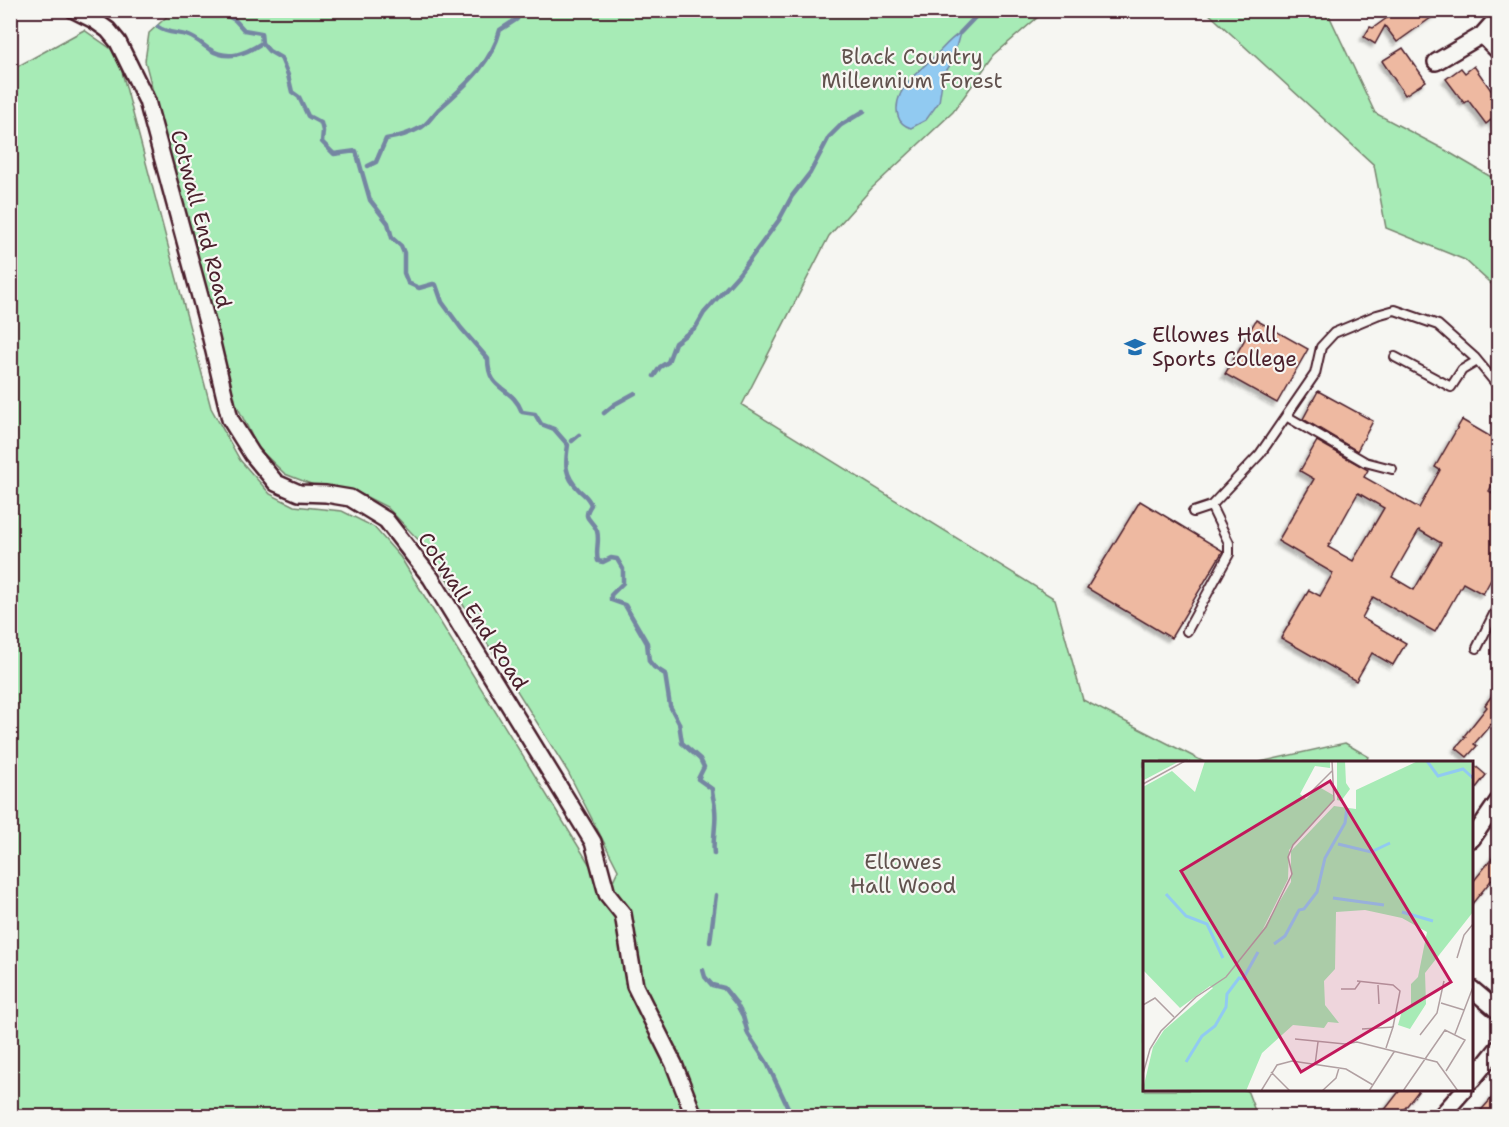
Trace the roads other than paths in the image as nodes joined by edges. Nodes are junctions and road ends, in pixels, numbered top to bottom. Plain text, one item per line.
1 (74, 10) edge
2 (1498, 17) edge
3 (1482, 35) junction
4 (1498, 51) edge
5 (1436, 62) dead end
6 (1395, 357) dead end
7 (1477, 361) junction
8 (1498, 386) edge
9 (1286, 416) junction
10 (1392, 470) dead end
11 (1211, 506) junction
12 (1193, 512) dead end
13 (1498, 606) edge
14 (1187, 631) dead end
15 (1477, 648) dead end
16 (1498, 801) edge
17 (1473, 838) edge
18 (1473, 989) edge
19 (1498, 1011) edge
20 (1498, 1048) edge
21 (1473, 1079) edge
22 (1462, 1091) edge
23 (694, 1116) edge
24 (1441, 1116) edge

1 - 23 street, Cotwall End Road
2 - 3 street
3 - 4 street
3 - 5 street
6 - 7 lane
7 - 8 lane
7 - 9 lane
9 - 10 lane
9 - 11 lane
11 - 12 lane
11 - 14 lane
13 - 15 lane
16 - 17 street
18 - 19 street
20 - 21 street
22 - 24 street

